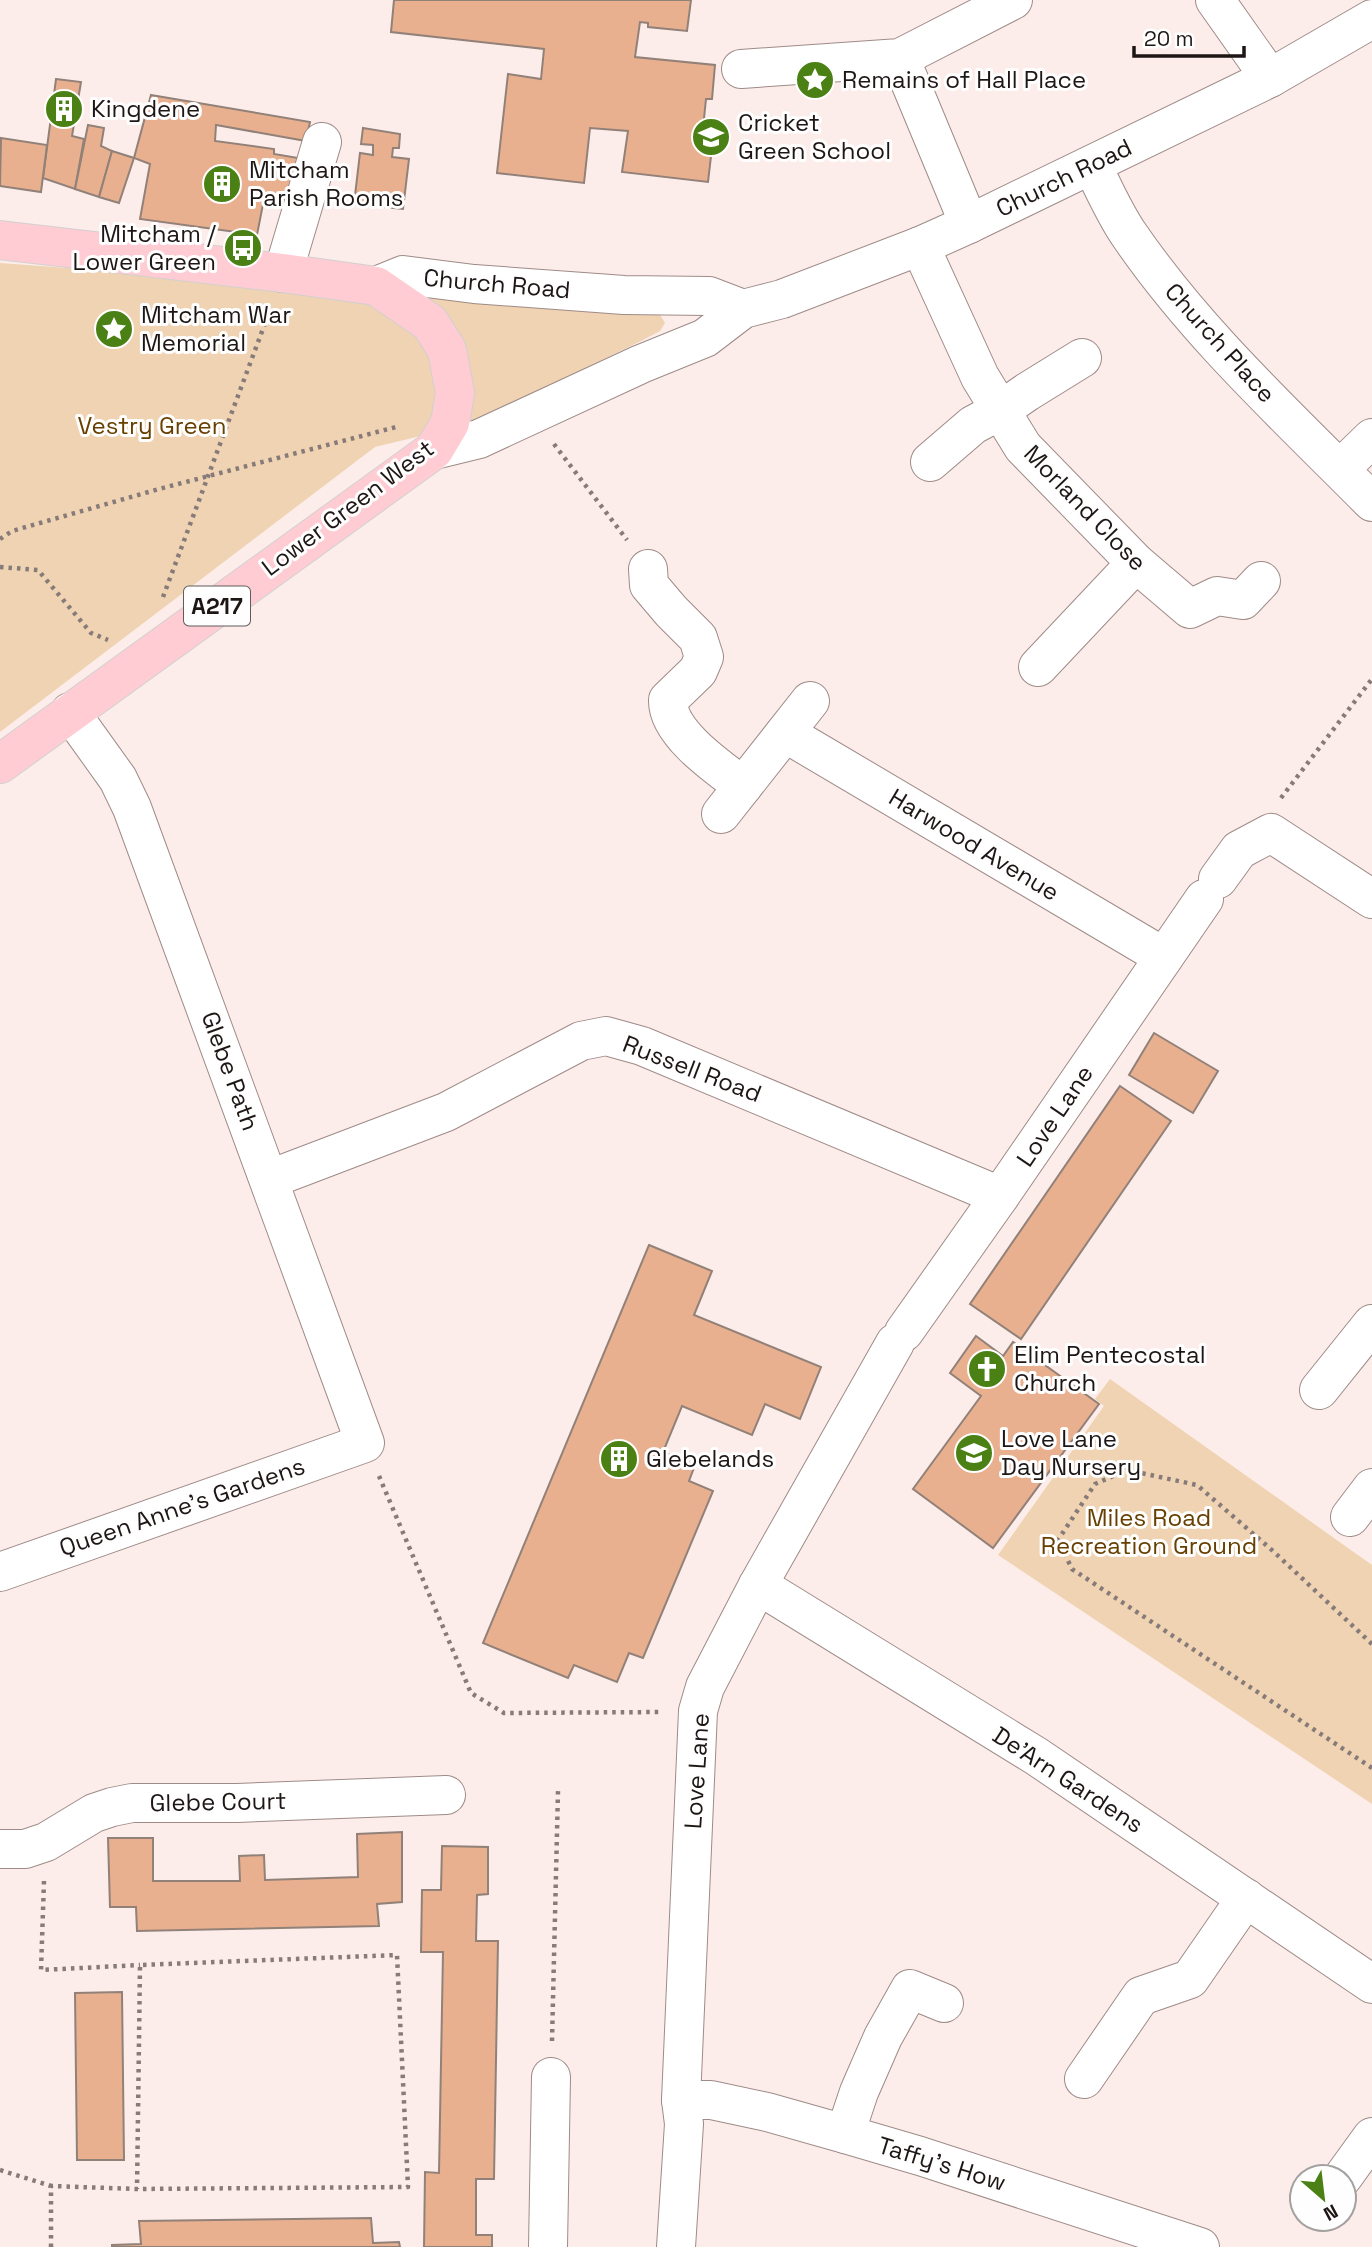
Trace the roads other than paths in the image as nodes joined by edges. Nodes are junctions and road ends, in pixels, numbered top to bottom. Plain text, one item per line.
1 (1013, 0) edge
2 (1215, 0) edge
3 (1372, 19) edge
4 (901, 58) junction
5 (741, 69) dead end
6 (1270, 78) junction
7 (322, 142) dead end
8 (1092, 165) junction
9 (969, 224) junction
10 (0, 240) edge
11 (920, 246) junction
12 (283, 273) junction
13 (376, 286) junction
14 (743, 309) junction
15 (1082, 358) dead end
16 (1001, 410) junction
17 (1372, 438) edge
18 (434, 450) junction
19 (930, 462) dead end
20 (1340, 469) junction
21 (1372, 502) edge
22 (1136, 563) junction
23 (648, 569) road end
24 (1261, 581) dead end
25 (1038, 667) dead end
26 (810, 701) dead end
27 (70, 712) junction
28 (785, 733) junction
29 (0, 764) edge
30 (1372, 900) edge
31 (1164, 957) junction
32 (270, 1179) junction
33 (1000, 1196) junction
34 (1371, 1327) edge
35 (1319, 1390) dead end
36 (365, 1443) joint
37 (0, 1572) edge
38 (758, 1585) junction
39 (446, 1795) dead end
40 (0, 1849) edge
41 (1246, 1898) junction
42 (1372, 1984) edge
43 (944, 2003) dead end
44 (551, 2077) road end
45 (1084, 2079) dead end
46 (681, 2100) junction
47 (845, 2134) junction
48 (1372, 2137) edge
49 (1353, 2163) edge
50 (548, 2247) edge
51 (676, 2247) edge
52 (1200, 2247) edge

1 - 4 street
2 - 6 street
3 - 6 street, Church Road
4 - 5 street
4 - 9 street
6 - 8 street, Church Road
7 - 12 street
8 - 9 street, Church Road
8 - 20 street, Church Place
9 - 11 street, Church Road
10 - 12 main road, Lower Green West / A217
11 - 14 street, Church Road
11 - 16 street, Morland Close
12 - 13 main road, Lower Green West / A217
13 - 14 street, Church Road
13 - 18 main road, Lower Green West / A217
14 - 18 street, Church Road
15 - 16 street
16 - 19 street
16 - 22 street, Morland Close
17 - 20 street
18 - 27 main road, Lower Green West / A217
20 - 21 street, Church Place
22 - 24 street, Morland Close
22 - 25 street
23 - 28 street
26 - 28 street
27 - 29 main road, Lower Green West / A217
27 - 32 street, Glebe Path
28 - 31 street, Harwood Avenue
30 - 31 street, Love Lane
31 - 33 street, Love Lane
32 - 33 street, Russell Road
32 - 36 street, Glebe Path
33 - 38 street, Love Lane
34 - 35 street
36 - 37 street, Queen Anne's Gardens
38 - 41 street, De'Arn Gardens
38 - 46 street, Love Lane
39 - 40 street, Glebe Court
41 - 42 street, De'Arn Gardens
41 - 45 street
43 - 47 street
44 - 50 street
46 - 47 street, Taffy's How
46 - 51 street, Love Lane
47 - 52 street, Taffy's How
48 - 49 street

